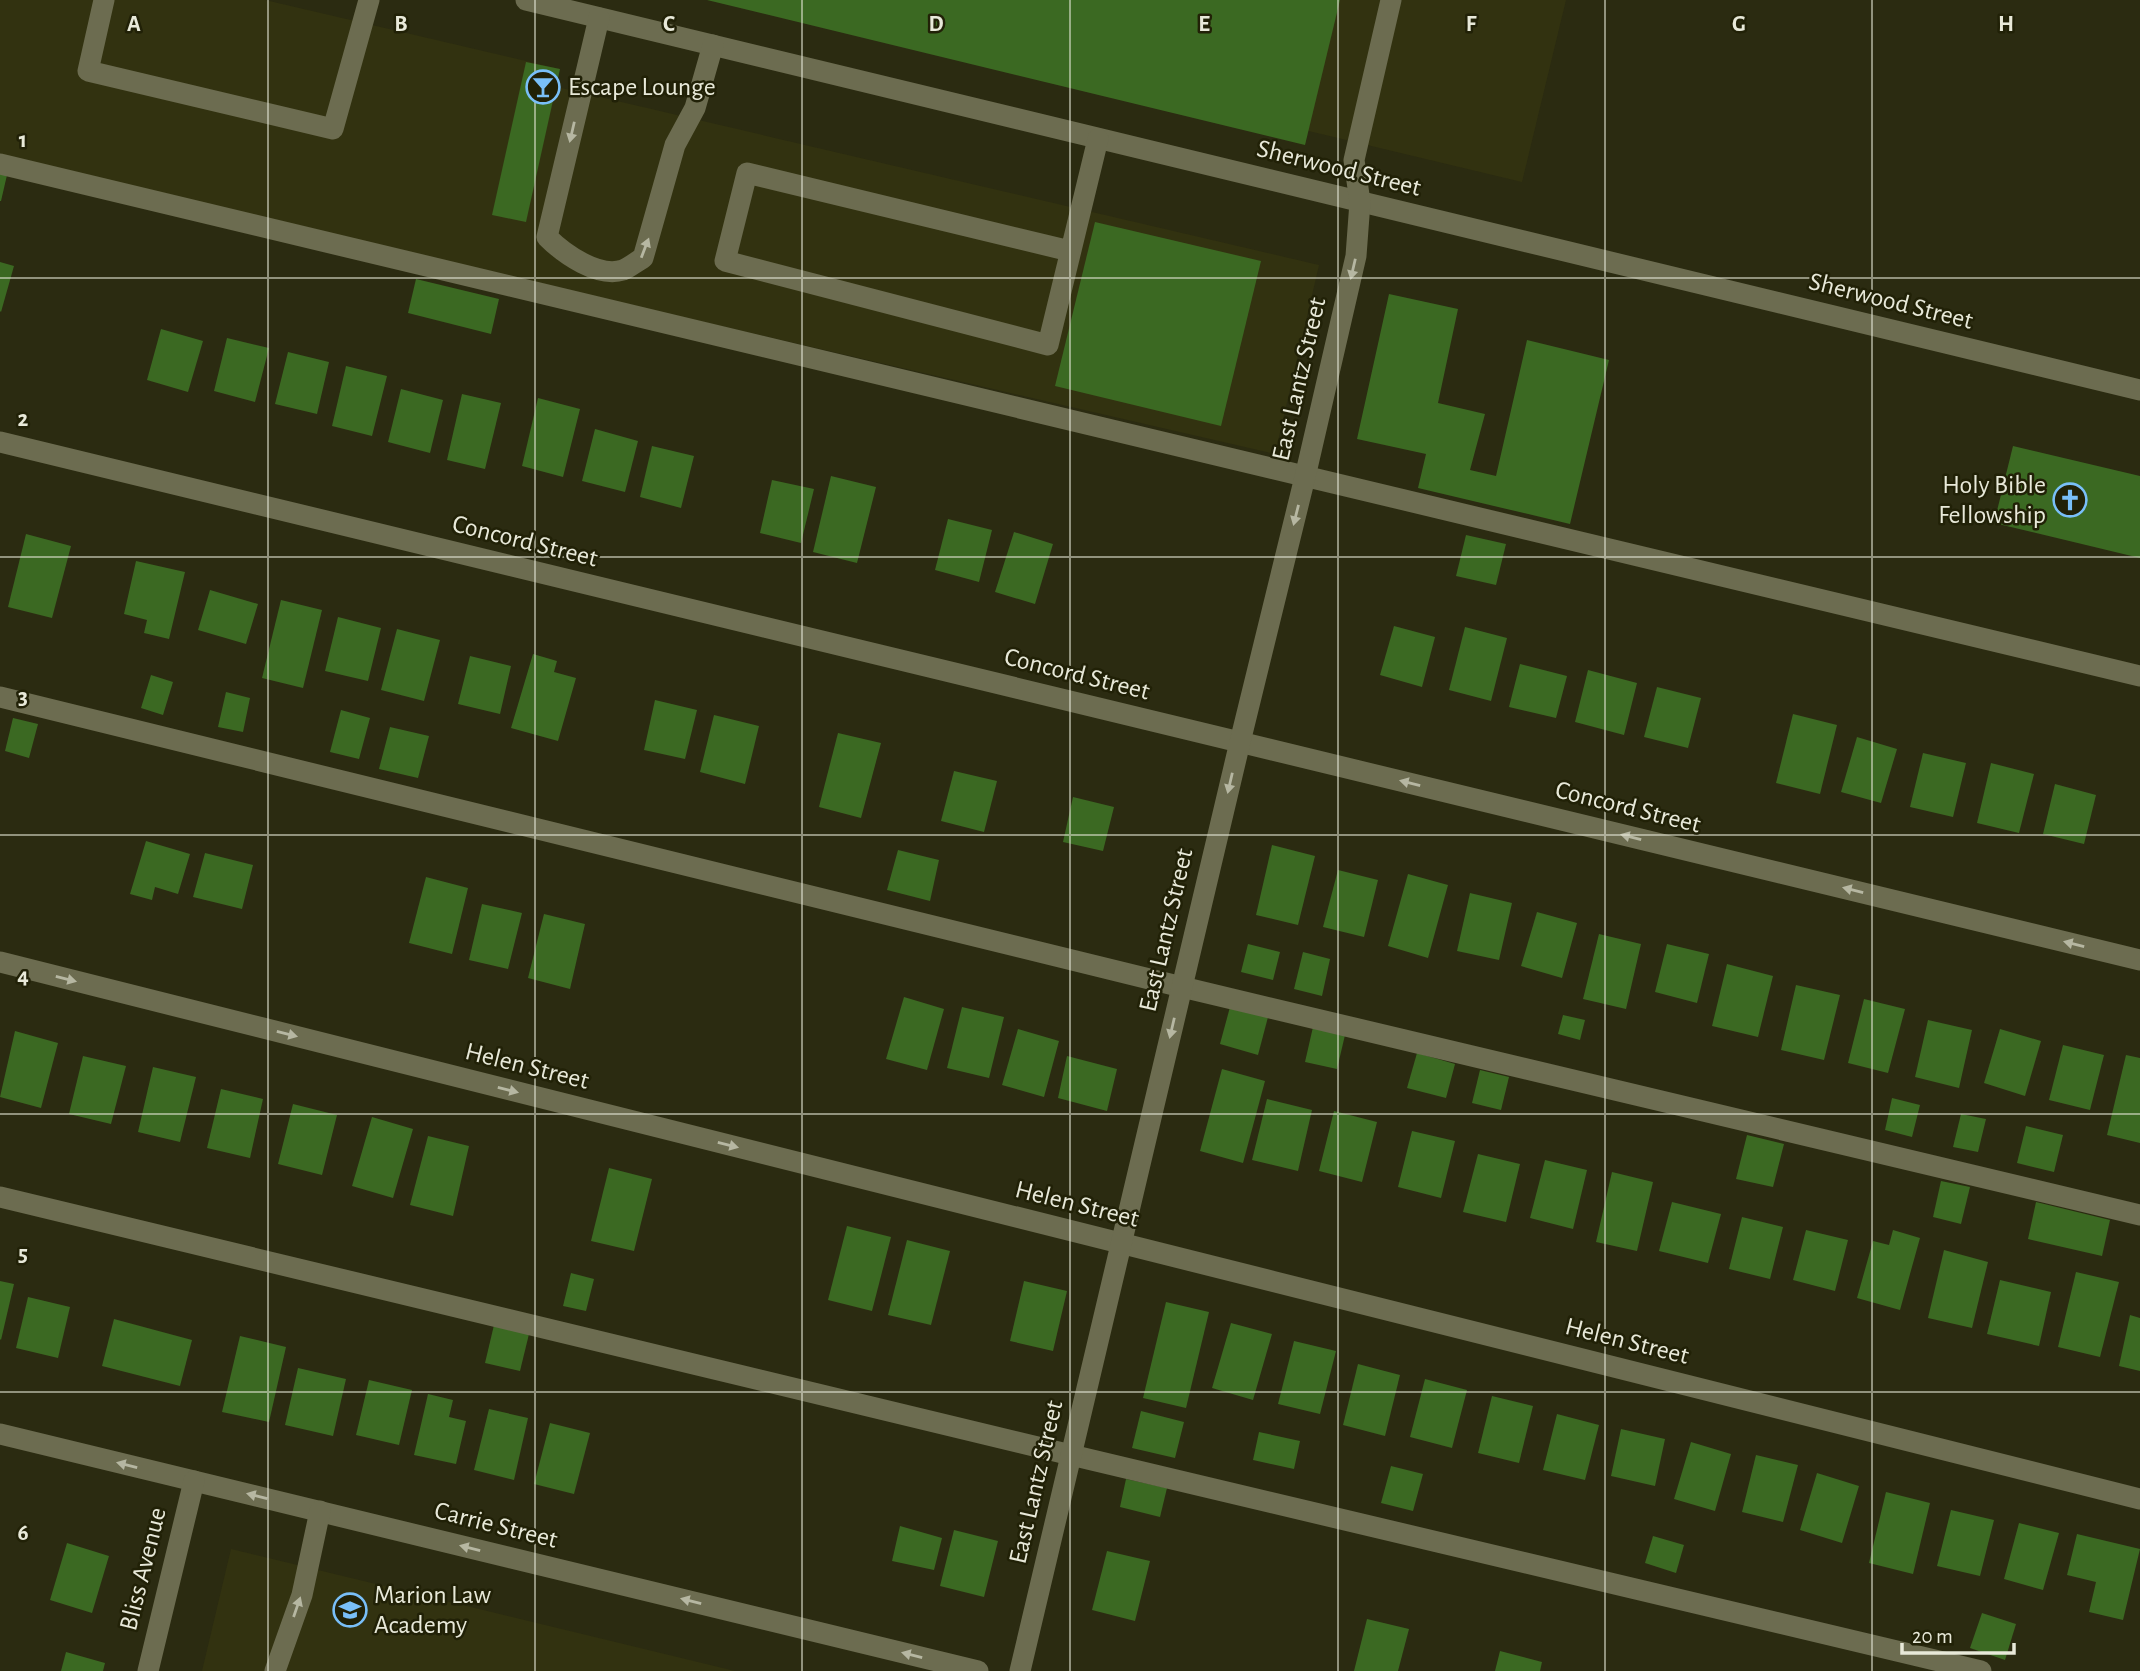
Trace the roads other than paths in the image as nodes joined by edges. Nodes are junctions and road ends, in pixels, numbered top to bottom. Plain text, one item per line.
1 (104, 0) edge
2 (369, 0) edge
3 (526, 0) edge
4 (1391, 0) edge
5 (599, 18) junction
6 (713, 45) junction
7 (1098, 139) junction
8 (0, 164) edge
9 (1360, 202) junction
10 (1070, 251) junction
11 (2140, 390) edge
12 (0, 442) edge
13 (1305, 477) junction
14 (2140, 676) edge
15 (0, 697) edge
16 (1240, 742) junction
17 (2140, 960) edge
18 (0, 962) edge
19 (1182, 987) junction
20 (0, 1197) edge
21 (2140, 1215) edge
22 (1121, 1244) junction
23 (0, 1434) edge
24 (1071, 1455) junction
25 (194, 1481) junction
26 (2140, 1499) edge
27 (320, 1511) junction
28 (148, 1671) edge
29 (275, 1671) edge
30 (978, 1671) edge
31 (1020, 1671) edge
32 (1981, 1671) edge

1 - 2 street
3 - 5 street, Sherwood Street
4 - 9 street, East Lantz Street
5 - 6 street, Sherwood Street
5 -> 6 street
6 - 7 street, Sherwood Street
7 - 9 street, Sherwood Street
7 - 10 street
8 - 13 street
9 - 11 street, Sherwood Street
9 -> 13 street, East Lantz Street
10 - 10 street
12 - 16 street, Concord Street
13 - 14 street
13 -> 16 street, East Lantz Street
15 - 19 street
17 -> 16 street, Concord Street
16 -> 19 street, East Lantz Street
18 -> 22 street, Helen Street
19 - 21 street
19 -> 22 street, East Lantz Street
20 - 24 street
22 - 24 street, East Lantz Street
22 - 26 street, Helen Street
25 -> 23 street, Carrie Street
24 - 31 street, East Lantz Street
24 - 32 street
27 -> 25 street, Carrie Street
25 - 28 street, Bliss Avenue
29 -> 27 street
30 -> 27 street, Carrie Street

